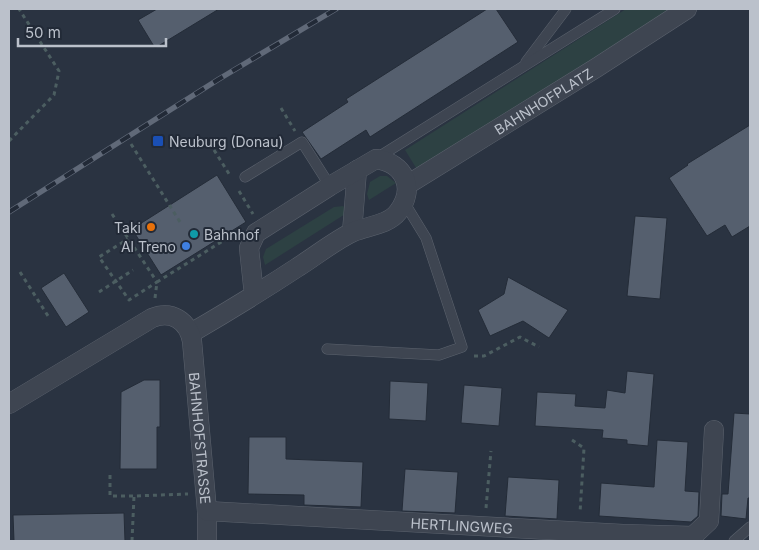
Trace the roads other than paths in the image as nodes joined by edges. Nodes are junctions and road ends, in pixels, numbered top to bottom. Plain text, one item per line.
1 (566, 9) edge
2 (615, 9) edge
3 (682, 12) edge
4 (523, 66) junction
5 (376, 159) junction
6 (357, 170) junction
7 (246, 177) dead end
8 (330, 186) junction
9 (405, 194) junction
10 (352, 232) junction
11 (254, 295) junction
12 (191, 334) junction
13 (327, 349) dead end
14 (9, 404) edge
15 (714, 430) dead end
16 (206, 502) junction
17 (750, 527) edge
18 (207, 541) edge
19 (734, 541) edge

1 - 4 lane
2 - 4 lane
3 - 9 street, BAHNHOFPLATZ
4 - 5 lane
5 - 6 street
5 - 9 street
6 - 8 street
6 - 10 street
7 - 8 lane
8 - 11 street
9 - 10 street, BAHNHOFPLATZ
9 - 13 lane
10 - 11 street, BAHNHOFPLATZ
11 - 12 street, BAHNHOFPLATZ
12 - 14 street
12 - 16 street, BAHNHOFSTRASSE
15 - 16 street, HERTLINGWEG
16 - 18 street, BAHNHOFSTRASSE
17 - 19 lane

